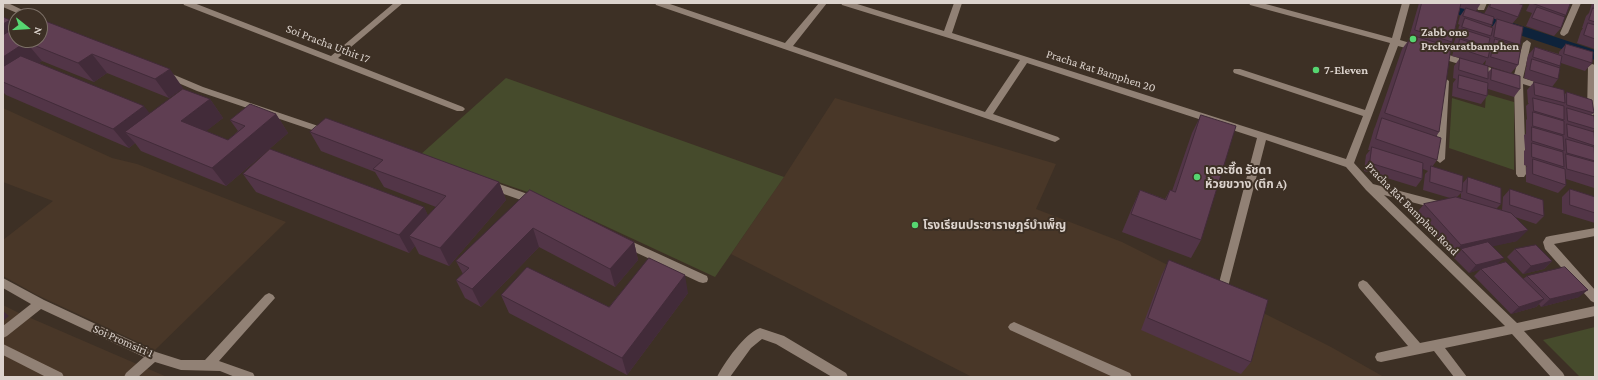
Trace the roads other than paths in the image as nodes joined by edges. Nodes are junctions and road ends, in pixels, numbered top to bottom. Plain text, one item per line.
1 (186, 3) edge
2 (399, 3) edge
3 (659, 3) edge
4 (823, 3) edge
5 (845, 3) edge
6 (958, 3) edge
7 (1253, 3) edge
8 (1406, 3) edge
9 (1576, 3) edge
10 (3, 4) edge
11 (12, 8) edge
12 (1564, 33) edge
13 (947, 35) junction
14 (1394, 42) junction
15 (1527, 43) dead end
16 (787, 47) junction
17 (333, 58) junction
18 (1025, 59) junction
19 (1447, 61) junction
20 (1592, 67) edge
21 (156, 70) edge
22 (1237, 71) dead end
23 (1518, 79) junction
24 (1554, 91) edge
25 (1590, 102) edge
26 (460, 108) dead end
27 (1368, 114) junction
28 (987, 116) junction
29 (1593, 125) edge
30 (337, 135) edge
31 (1262, 136) junction
32 (1055, 139) dead end
33 (1440, 159) edge
34 (1349, 164) junction
35 (1521, 174) dead end
36 (479, 181) edge
37 (1369, 186) junction
38 (546, 206) edge
39 (1452, 208) edge
40 (1595, 232) edge
41 (618, 240) edge
42 (703, 279) dead end
43 (3, 283) edge
44 (1224, 283) edge
45 (1363, 285) dead end
46 (269, 298) dead end
47 (1595, 298) edge
48 (40, 303) junction
49 (1595, 311) edge
50 (1014, 327) dead end
51 (1514, 329) junction
52 (3, 333) edge
53 (3, 349) edge
54 (1418, 349) junction
55 (1440, 352) dead end
56 (153, 356) junction
57 (1381, 357) dead end
58 (207, 366) junction
59 (58, 377) edge
60 (130, 377) edge
61 (249, 377) edge
62 (723, 377) edge
63 (842, 377) edge
64 (1126, 377) edge
65 (1461, 377) edge
66 (1559, 377) edge

1 - 17 street, Soi Pracha Uthit 17
2 - 17 street
3 - 16 street
4 - 16 street
5 - 13 street, Pracha Rat Bamphen 20
6 - 13 street
7 - 14 street
8 - 14 street, Pracha Rat Bamphen Road
9 - 12 street
10 - 11 street
13 - 18 street, Pracha Rat Bamphen 20
14 - 19 street
14 - 27 street, Pracha Rat Bamphen Road
15 - 23 street
16 - 28 street
17 - 26 street, Soi Pracha Uthit 17
18 - 28 street
18 - 31 street, Pracha Rat Bamphen 20
19 - 23 street
19 - 33 street
20 - 25 street
21 - 30 street
22 - 27 street
23 - 24 street
23 - 35 street
25 - 29 street
27 - 34 street, Pracha Rat Bamphen Road
28 - 32 street
31 - 34 street, Pracha Rat Bamphen 20
31 - 44 street
34 - 37 street, Pracha Rat Bamphen Road
36 - 38 street
37 - 39 street
37 - 51 street, Pracha Rat Bamphen Road
40 - 47 street
41 - 42 street
43 - 48 street, Soi Promsiri 1
45 - 54 street
46 - 58 street
48 - 52 street
48 - 56 street, Soi Promsiri 1
49 - 51 street
50 - 64 street
51 - 54 street
51 - 66 street, Pracha Rat Bamphen Road
53 - 59 street
54 - 57 street
55 - 65 street
56 - 58 street, Soi Promsiri 1
56 - 60 street
58 - 61 street, Soi Promsiri 1
62 - 63 street

